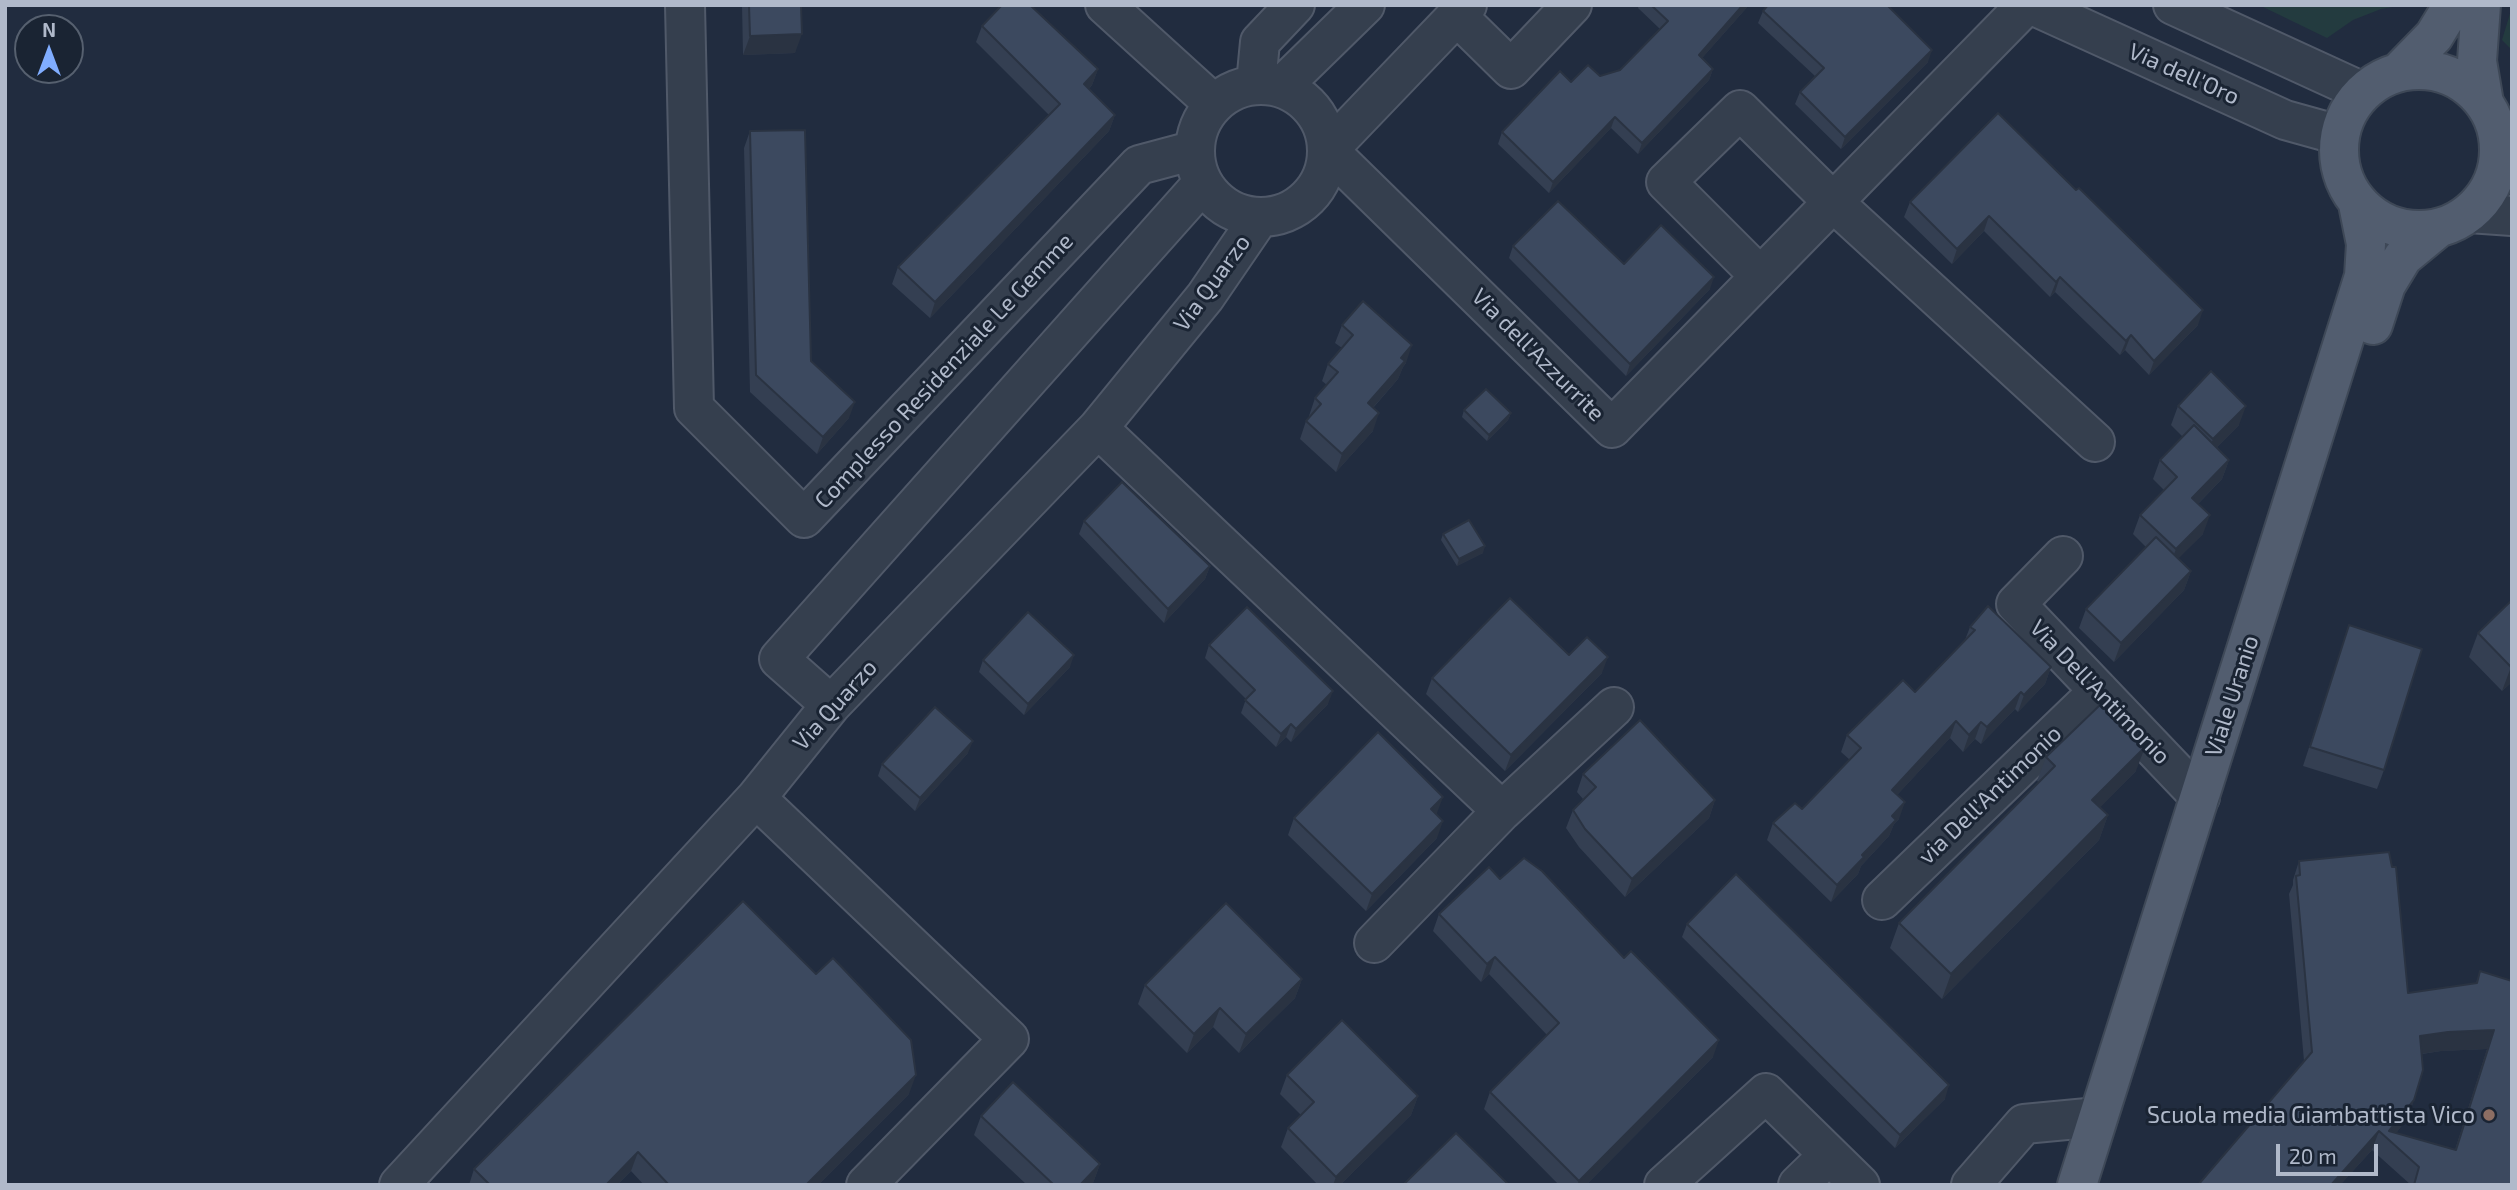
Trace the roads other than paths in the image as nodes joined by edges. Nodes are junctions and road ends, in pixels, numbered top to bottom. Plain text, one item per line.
1 (685, 5) edge
2 (1105, 5) edge
3 (1295, 5) edge
4 (1365, 5) edge
5 (1572, 5) edge
6 (2026, 5) edge
7 (2032, 5) edge
8 (2173, 5) edge
9 (2454, 5) edge
10 (2482, 5) edge
11 (1462, 10) edge
12 (2399, 72) junction
13 (1268, 86) junction
14 (2363, 92) junction
15 (2484, 103) junction
16 (1214, 104) junction
17 (2339, 135) junction
18 (1328, 150) junction
19 (2506, 164) edge
20 (1199, 166) junction
21 (1833, 202) junction
22 (2358, 204) junction
23 (2512, 216) edge
24 (1259, 218) junction
25 (2453, 221) junction
26 (1760, 276) junction
27 (1098, 428) junction
28 (2095, 442) dead end
29 (2063, 556) dead end
30 (2099, 691) junction
31 (831, 705) junction
32 (1614, 707) dead end
33 (2200, 797) junction
34 (756, 798) junction
35 (1502, 811) junction
36 (1882, 900) dead end
37 (1374, 943) dead end
38 (2098, 1116) junction
39 (1829, 1155) junction
40 (400, 1185) edge
41 (866, 1185) edge
42 (1664, 1185) edge
43 (1798, 1185) edge
44 (1860, 1185) edge
45 (1970, 1185) edge
46 (2077, 1185) edge
47 (2102, 1185) edge

1 - 20 street, Complesso Residenziale Le Gemme
2 - 16 street
3 - 13 street
4 - 13 street
5 - 11 street
6 - 21 street, Via dell'Azzurrite
7 - 17 street, Via dell'Oro
8 - 14 street
9 - 12 main road
10 - 15 main road
11 - 18 street
12 - 14 main road
12 - 15 main road
13 - 16 street
13 - 18 street
14 - 17 main road
15 - 19 main road
16 - 20 street
17 - 22 main road
18 - 24 street
18 - 26 street, Via dell'Azzurrite
19 - 25 main road
20 - 24 street
20 - 31 street
21 - 26 street, Via dell'Azzurrite
21 - 26 street
21 - 28 street
22 - 25 main road
22 - 33 main road, Viale Uranio
23 - 25 street
24 - 27 street, Via Quarzo
25 - 47 main road, Viale Uranio
27 - 31 street, Via Quarzo
27 - 35 street
29 - 30 street, Via Dell'Antimonio
30 - 33 street, Via Dell'Antimonio
30 - 36 street, via Dell'Antimonio
31 - 34 street, Via Quarzo
32 - 35 street
33 - 38 main road, Viale Uranio
34 - 40 street, Via Quarzo
34 - 41 street
35 - 37 street
38 - 45 street
38 - 46 main road, Viale Uranio
39 - 42 street
39 - 43 street
39 - 44 street

